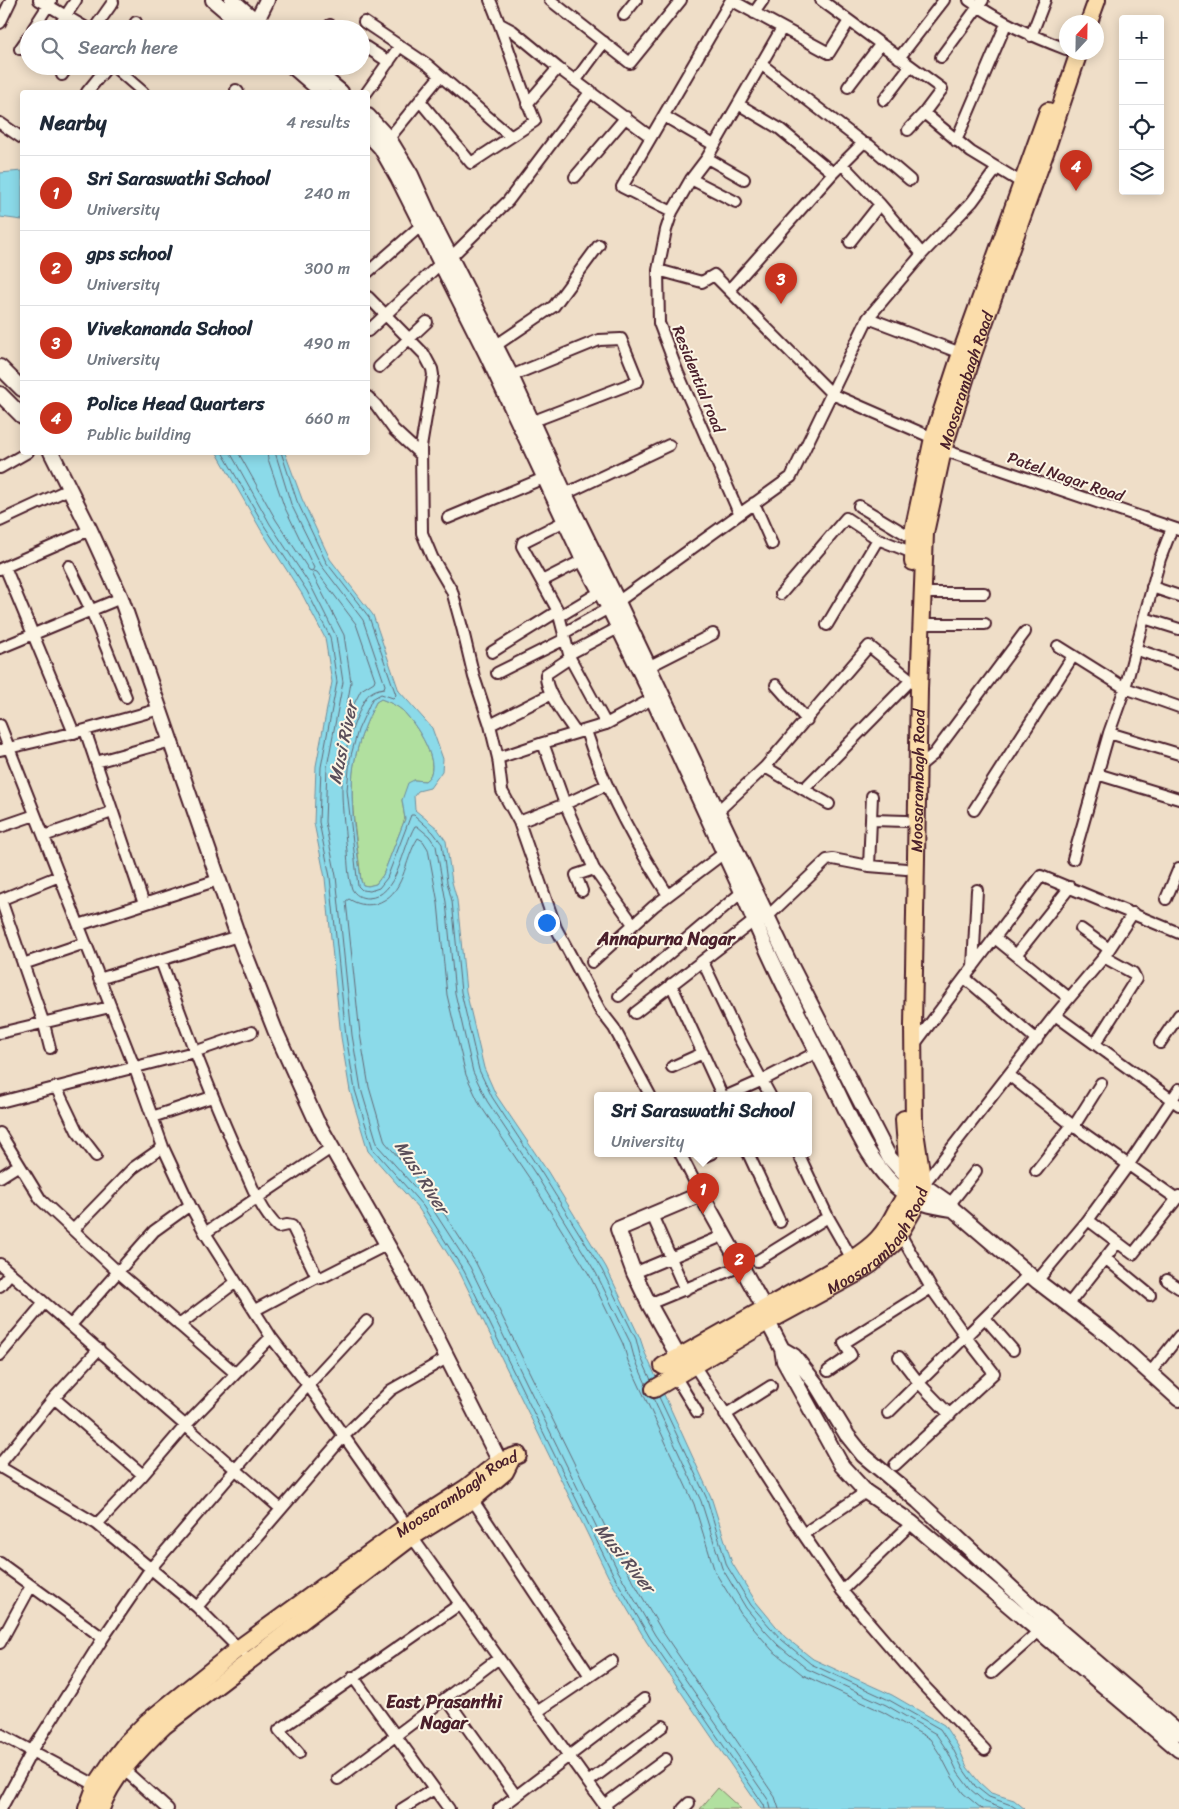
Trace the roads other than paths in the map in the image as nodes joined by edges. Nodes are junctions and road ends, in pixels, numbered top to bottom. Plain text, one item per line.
1 (11, 0) edge
2 (38, 0) edge
3 (76, 0) edge
4 (213, 0) edge
5 (232, 0) edge
6 (267, 0) edge
7 (490, 0) edge
8 (550, 0) edge
9 (636, 0) edge
10 (681, 0) edge
11 (763, 0) edge
12 (821, 0) edge
13 (944, 0) edge
14 (1045, 0) edge
15 (1086, 0) edge
16 (1097, 0) edge
17 (113, 2) dead end
18 (977, 2) edge
19 (50, 3) edge
20 (754, 13) junction
21 (624, 15) dead end
22 (1081, 15) edge
23 (1092, 15) edge
24 (66, 16) junction
25 (39, 20) edge
26 (63, 20) edge
27 (73, 20) edge
28 (100, 20) edge
29 (244, 20) edge
30 (249, 20) edge
31 (258, 20) edge
32 (850, 21) junction
33 (0, 22) edge
34 (500, 24) junction
35 (1006, 24) junction
36 (370, 26) edge
37 (782, 28) junction
38 (1031, 36) junction
39 (604, 42) junction
40 (880, 45) junction
41 (1059, 46) edge
42 (399, 47) junction
43 (370, 50) edge
44 (941, 57) dead end
45 (899, 58) junction
46 (1066, 60) edge
47 (1076, 60) edge
48 (389, 62) junction
49 (761, 64) junction
50 (910, 66) junction
51 (558, 68) junction
52 (101, 75) edge
53 (123, 75) edge
54 (302, 75) edge
55 (321, 75) edge
56 (440, 76) junction
57 (576, 80) junction
58 (848, 87) dead end
59 (89, 90) edge
60 (141, 90) edge
61 (320, 90) edge
62 (339, 90) edge
63 (368, 90) edge
64 (591, 91) junction
65 (420, 100) junction
66 (884, 100) dead end
67 (527, 104) junction
68 (738, 104) junction
69 (924, 113) junction
70 (664, 116) junction
71 (626, 117) junction
72 (370, 119) edge
73 (0, 123) edge
74 (908, 130) dead end
75 (370, 135) edge
76 (510, 136) junction
77 (20, 137) edge
78 (651, 138) junction
79 (956, 141) junction
80 (385, 143) junction
81 (863, 143) junction
82 (714, 145) junction
83 (707, 158) junction
84 (842, 164) junction
85 (997, 168) junction
86 (834, 173) junction
87 (575, 177) dead end
88 (691, 179) junction
89 (744, 179) dead end
90 (910, 180) dead end
91 (1027, 186) junction
92 (736, 202) dead end
93 (880, 204) junction
94 (672, 212) junction
95 (426, 222) junction
96 (850, 242) dead end
97 (599, 246) dead end
98 (922, 254) junction
99 (445, 260) junction
100 (370, 270) edge
101 (658, 270) junction
102 (729, 290) junction
103 (370, 300) edge
104 (385, 316) junction
105 (868, 318) junction
106 (427, 322) dead end
107 (370, 329) edge
108 (408, 340) junction
109 (495, 346) junction
110 (966, 355) junction
111 (379, 367) dead end
112 (0, 368) edge
113 (511, 376) junction
114 (20, 387) edge
115 (832, 394) junction
116 (370, 399) edge
117 (2, 400) edge
118 (20, 414) edge
119 (531, 422) junction
120 (669, 445) dead end
121 (936, 445) junction
122 (23, 455) edge
123 (52, 455) edge
124 (421, 455) junction
125 (0, 468) edge
126 (544, 478) junction
127 (69, 488) junction
128 (565, 494) junction
129 (754, 504) junction
130 (859, 506) dead end
131 (739, 513) junction
132 (448, 518) dead end
133 (565, 520) junction
134 (0, 521) edge
135 (1175, 529) edge
136 (90, 530) junction
137 (878, 539) junction
138 (772, 544) dead end
139 (913, 546) junction
140 (582, 560) junction
141 (70, 566) dead end
142 (2, 568) edge
143 (542, 581) junction
144 (1152, 587) junction
145 (600, 592) junction
146 (922, 593) junction
147 (984, 593) dead end
148 (782, 594) dead end
149 (1179, 596) edge
150 (121, 598) junction
151 (613, 604) junction
152 (91, 610) junction
153 (559, 613) junction
154 (1144, 618) junction
155 (921, 624) junction
156 (985, 624) dead end
157 (827, 625) dead end
158 (618, 628) junction
159 (1179, 629) edge
160 (1025, 632) dead end
161 (34, 634) junction
162 (713, 634) dead end
163 (564, 636) junction
164 (1058, 646) dead end
165 (0, 648) edge
166 (1135, 649) junction
167 (492, 652) dead end
168 (569, 656) junction
169 (1072, 656) junction
170 (1179, 664) edge
171 (648, 667) junction
172 (497, 673) dead end
173 (910, 680) junction
174 (776, 685) dead end
175 (1125, 688) junction
176 (551, 694) junction
177 (126, 697) dead end
178 (652, 699) junction
179 (1179, 707) edge
180 (160, 709) junction
181 (807, 720) junction
182 (606, 724) junction
183 (0, 725) edge
184 (490, 725) junction
185 (85, 730) junction
186 (581, 732) junction
187 (74, 733) junction
188 (1109, 734) junction
189 (171, 741) junction
190 (543, 743) junction
191 (4, 749) edge
192 (1179, 754) edge
193 (498, 758) junction
194 (96, 762) junction
195 (765, 767) junction
196 (918, 767) junction
197 (1097, 774) junction
198 (606, 785) junction
199 (804, 789) junction
200 (872, 796) dead end
201 (1179, 799) edge
202 (565, 804) junction
203 (829, 804) dead end
204 (974, 810) dead end
205 (112, 812) junction
206 (717, 812) junction
207 (35, 815) junction
208 (872, 820) junction
209 (906, 821) junction
210 (519, 822) junction
211 (0, 827) edge
212 (44, 836) junction
213 (724, 853) junction
214 (1072, 860) dead end
215 (868, 866) junction
216 (1179, 868) edge
217 (594, 869) junction
218 (906, 869) junction
219 (59, 876) junction
220 (218, 880) junction
221 (1070, 888) junction
222 (977, 890) dead end
223 (582, 891) dead end
224 (742, 892) junction
225 (668, 896) junction
226 (1166, 899) dead end
227 (1, 900) edge
228 (144, 904) junction
229 (1133, 913) junction
230 (768, 916) junction
231 (754, 920) junction
232 (78, 924) junction
233 (633, 924) junction
234 (1081, 929) dead end
235 (1179, 933) edge
236 (238, 936) junction
237 (995, 938) junction
238 (85, 944) junction
239 (1106, 953) junction
240 (1016, 955) junction
241 (161, 961) junction
242 (592, 962) dead end
243 (703, 962) junction
244 (23, 964) junction
245 (973, 968) junction
246 (965, 978) junction
247 (99, 979) junction
248 (671, 984) junction
249 (619, 996) dead end
250 (1069, 998) junction
251 (110, 1007) junction
252 (636, 1014) dead end
253 (1179, 1014) edge
254 (1055, 1015) junction
255 (44, 1024) junction
256 (1175, 1030) edge
257 (252, 1032) dead end
258 (0, 1033) edge
259 (1037, 1040) junction
260 (1160, 1043) dead end
261 (1095, 1044) junction
262 (913, 1046) junction
263 (50, 1048) dead end
264 (194, 1052) junction
265 (817, 1052) junction
266 (702, 1053) junction
267 (134, 1066) junction
268 (672, 1068) dead end
269 (1008, 1076) junction
270 (763, 1080) junction
271 (1101, 1083) dead end
272 (56, 1087) junction
273 (1179, 1089) edge
274 (648, 1092) edge
275 (721, 1092) edge
276 (736, 1092) edge
277 (769, 1092) edge
278 (212, 1097) junction
279 (0, 1100) edge
280 (1175, 1102) edge
281 (152, 1117) junction
282 (1073, 1125) junction
283 (0, 1133) edge
284 (163, 1146) junction
285 (331, 1148) junction
286 (96, 1156) dead end
287 (682, 1157) edge
288 (750, 1157) edge
289 (800, 1157) edge
290 (1129, 1164) junction
291 (19, 1165) junction
292 (976, 1171) dead end
293 (1036, 1171) dead end
294 (906, 1176) junction
295 (0, 1177) edge
296 (916, 1193) junction
297 (701, 1194) junction
298 (257, 1197) junction
299 (1178, 1197) edge
300 (190, 1205) junction
301 (951, 1207) junction
302 (652, 1215) junction
303 (828, 1217) junction
304 (1088, 1220) junction
305 (780, 1222) dead end
306 (73, 1230) junction
307 (205, 1234) junction
308 (900, 1234) junction
309 (725, 1235) junction
310 (1117, 1243) junction
311 (388, 1244) junction
312 (672, 1258) junction
313 (852, 1258) junction
314 (1105, 1258) junction
315 (757, 1261) dead end
316 (0, 1264) edge
317 (740, 1266) junction
318 (118, 1272) junction
319 (10, 1273) junction
320 (634, 1273) junction
321 (318, 1277) junction
322 (1033, 1278) junction
323 (1167, 1280) dead end
324 (236, 1282) junction
325 (0, 1286) edge
326 (931, 1288) junction
327 (1179, 1288) edge
328 (685, 1290) junction
329 (1150, 1295) dead end
330 (44, 1303) junction
331 (649, 1304) junction
332 (1068, 1305) junction
333 (255, 1310) junction
334 (766, 1315) junction
335 (985, 1318) junction
336 (367, 1321) dead end
337 (71, 1325) junction
338 (179, 1325) junction
339 (1179, 1336) edge
340 (271, 1337) junction
341 (966, 1337) junction
342 (99, 1349) junction
343 (782, 1349) junction
344 (1013, 1350) dead end
345 (0, 1354) edge
346 (678, 1356) junction
347 (899, 1357) dead end
348 (447, 1358) junction
349 (694, 1365) junction
350 (669, 1371) junction
351 (828, 1371) dead end
352 (235, 1373) junction
353 (1150, 1373) junction
354 (919, 1383) junction
355 (308, 1385) junction
356 (771, 1386) dead end
357 (654, 1389) dead end
358 (54, 1398) junction
359 (1179, 1399) edge
360 (696, 1412) dead end
361 (888, 1413) dead end
362 (725, 1415) junction
363 (950, 1415) junction
364 (184, 1426) junction
365 (344, 1436) junction
366 (509, 1461) joint
367 (895, 1465) dead end
368 (0, 1466) edge
369 (237, 1469) junction
370 (144, 1475) junction
371 (866, 1492) junction
372 (469, 1494) junction
373 (281, 1509) junction
374 (912, 1523) junction
375 (97, 1524) junction
376 (409, 1531) junction
377 (803, 1534) junction
378 (0, 1563) edge
379 (151, 1568) junction
380 (31, 1586) junction
381 (842, 1591) junction
382 (460, 1604) junction
383 (196, 1607) junction
384 (1039, 1631) junction
385 (103, 1638) junction
386 (0, 1643) edge
387 (244, 1654) junction
388 (498, 1658) junction
389 (612, 1660) dead end
390 (992, 1673) dead end
391 (590, 1676) junction
392 (353, 1678) junction
393 (446, 1698) junction
394 (644, 1699) dead end
395 (537, 1712) junction
396 (663, 1726) dead end
397 (1179, 1732) edge
398 (0, 1734) edge
399 (397, 1736) junction
400 (984, 1750) dead end
401 (1179, 1750) edge
402 (32, 1751) junction
403 (300, 1753) dead end
404 (569, 1756) junction
405 (666, 1759) dead end
406 (119, 1764) junction
407 (338, 1779) dead end
408 (588, 1782) junction
409 (102, 1789) junction
410 (434, 1789) junction
411 (516, 1796) junction
412 (606, 1807) edge
413 (1, 1809) edge
414 (87, 1809) edge
415 (101, 1809) edge
416 (168, 1809) edge
417 (402, 1809) edge
418 (449, 1809) edge
419 (499, 1809) edge

1 - 33 street
2 - 19 street
3 - 24 street
4 - 29 street
5 - 30 street
6 - 31 street
7 - 34 street
8 - 39 street
9 - 21 street
10 - 39 street
11 - 20 street
12 - 32 street
13 - 45 street
14 - 38 street
15 - 22 main road
16 - 23 main road
17 - 28 street
18 - 35 street
18 - 44 street
19 - 24 street
19 - 25 street
20 - 37 street
20 - 70 street
24 - 26 street
24 - 27 street
32 - 37 street
32 - 40 street
34 - 51 street
34 - 67 street
35 - 38 street
35 - 79 street
36 - 42 street
37 - 49 street, Residential road
38 - 41 street
39 - 57 street
40 - 45 street
40 - 58 street
42 - 48 street
42 - 56 street
43 - 48 street
45 - 50 street
46 - 91 main road, Moosarambagh Road
47 - 91 main road, Moosarambagh Road
48 - 63 street
49 - 68 street, Residential road
49 - 81 street
50 - 66 street
50 - 69 street
51 - 57 street
51 - 67 street
52 - 59 street
53 - 60 street
54 - 61 street
55 - 62 street
56 - 65 street
56 - 76 street
57 - 64 street
64 - 71 street
64 - 99 street
65 - 76 street
65 - 80 street
67 - 76 street
68 - 82 street, Residential road
68 - 86 street
69 - 74 street
69 - 79 street
70 - 78 street
70 - 82 street
71 - 78 street
71 - 87 street
72 - 80 street
73 - 77 street
75 - 80 street
78 - 94 street
79 - 85 street
80 - 95 street
81 - 84 street
81 - 90 street
82 - 83 street, Residential road
83 - 88 street, Residential road
83 - 89 street
84 - 86 street
84 - 93 street
85 - 91 street
85 - 98 street
86 - 102 street
88 - 92 street
88 - 94 street, Residential road
91 - 110 main road, Moosarambagh Road
93 - 96 street
93 - 98 street
94 - 101 street, Residential road
95 - 99 street
95 - 100 street
97 - 109 street
98 - 105 street
99 - 104 street
99 - 109 street
99 - 126 street
101 - 102 street
101 - 131 street, Residential road
102 - 115 street
103 - 104 street
104 - 107 street
104 - 108 street
105 - 110 street
105 - 115 street
106 - 108 street
108 - 111 street
108 - 124 street
109 - 113 street
110 - 121 main road, Moosarambagh Road
112 - 114 street
113 - 119 street
113 - 119 street
115 - 121 street, Patel Nagar Road
115 - 129 street
116 - 124 street
117 - 118 street
119 - 128 street
120 - 128 street
121 - 135 street, Patel Nagar Road
121 - 139 main road, Moosarambagh Road
121 - 146 main road, Moosarambagh Road
122 - 125 street
123 - 127 street
124 - 184 street
126 - 132 street
126 - 133 street
127 - 134 street
127 - 136 street
128 - 151 street
129 - 131 street
129 - 138 street
130 - 139 street
131 - 151 street
133 - 140 street
133 - 143 street
135 - 144 street
136 - 142 street
136 - 150 street
137 - 139 street
137 - 148 street
137 - 157 street
139 - 173 main road, Moosarambagh Road
140 - 143 street
140 - 145 street
141 - 152 street
142 - 161 street
143 - 153 street
144 - 149 street
144 - 154 street
145 - 151 street
145 - 153 street
146 - 147 street
146 - 155 main road, Moosarambagh Road
150 - 152 street
150 - 180 street
151 - 158 street
151 - 163 street
151 - 171 street
152 - 161 street
152 - 177 street
153 - 163 street
153 - 167 street
154 - 159 street
154 - 166 street
155 - 156 street
155 - 196 main road, Moosarambagh Road
158 - 168 street
158 - 178 street
160 - 196 street
161 - 165 street
161 - 187 street
162 - 171 street
163 - 168 street
163 - 172 street
164 - 169 street
166 - 170 street
166 - 175 street
168 - 176 street
168 - 182 street
169 - 175 street
169 - 204 street
171 - 206 street
173 - 181 street
173 - 199 street
173 - 209 main road, Moosarambagh Road
174 - 181 street
175 - 179 street
175 - 188 street
176 - 184 street
176 - 186 street
178 - 182 street
178 - 213 street
180 - 185 street
180 - 189 street
181 - 195 street
182 - 186 street
183 - 191 street
184 - 193 street
185 - 187 street
185 - 194 street
186 - 190 street
186 - 198 street
187 - 191 street
188 - 192 street
188 - 197 street
189 - 194 street
189 - 220 street
190 - 193 street
190 - 202 street
191 - 207 street
193 - 210 street
194 - 205 street
195 - 199 street
195 - 206 street
196 - 262 main road, Moosarambagh Road
197 - 201 street
197 - 214 street
198 - 202 street
198 - 225 street
199 - 203 street
200 - 208 street
202 - 210 street
202 - 217 street
205 - 212 street
205 - 228 street
206 - 230 street
207 - 211 street
207 - 212 street
208 - 209 street
208 - 215 street
209 - 218 main road, Moosarambagh Road
210 - 274 street
212 - 219 street
213 - 224 street
213 - 225 street
215 - 218 street
215 - 230 street
216 - 226 street
217 - 223 street
217 - 233 street
218 - 294 main road, Moosarambagh Road
219 - 227 street
219 - 232 street
220 - 228 street
220 - 236 street
221 - 229 street
221 - 237 street
221 - 240 street
222 - 245 street
224 - 231 street
224 - 249 street
225 - 233 street
227 - 244 street
228 - 232 street
229 - 235 street
229 - 239 street
230 - 294 street
231 - 243 street
231 - 265 street
232 - 238 street
233 - 242 street
234 - 239 street
236 - 241 street
236 - 285 street
237 - 240 street
237 - 245 street
238 - 244 street
238 - 247 street
239 - 250 street
239 - 261 street
240 - 250 street
241 - 247 street
241 - 264 street
243 - 248 street
243 - 270 street
244 - 255 street
245 - 246 street
246 - 259 street
246 - 262 street
247 - 251 street
248 - 252 street
248 - 266 street
250 - 254 street
251 - 255 street
251 - 267 street
253 - 256 street
254 - 259 street
254 - 261 street
255 - 258 street
255 - 263 street
256 - 260 street
257 - 264 street
259 - 269 street
261 - 280 street
262 - 296 main road, Moosarambagh Road
264 - 267 street
264 - 278 street
265 - 270 street
265 - 296 street
266 - 268 street
266 - 275 street
267 - 272 street
267 - 281 street
269 - 282 street
269 - 296 street
270 - 276 street
270 - 277 street
271 - 282 street
272 - 279 street
272 - 286 street
273 - 280 street
278 - 281 street
278 - 298 street
280 - 290 street
281 - 284 street
282 - 290 street
282 - 293 street
283 - 291 street
284 - 300 street
284 - 306 street
285 - 298 street
285 - 311 street
287 - 297 street
288 - 305 street
289 - 303 street
290 - 299 street
290 - 304 street
291 - 295 street
291 - 306 street
292 - 301 street
294 - 296 main road, Moosarambagh Road
296 - 301 street
296 - 308 main road, Moosarambagh Road
296 - 313 main road, Moosarambagh Road
297 - 302 street
297 - 309 street
298 - 307 street
298 - 321 street
299 - 310 street
300 - 307 street
300 - 318 street
301 - 322 street
302 - 312 street
302 - 320 street
303 - 313 street
303 - 315 street
304 - 310 street
304 - 322 street
306 - 318 street
307 - 324 street
308 - 326 street
308 - 334 main road, Moosarambagh Road
309 - 312 street
309 - 317 street
310 - 314 street
311 - 321 street
311 - 348 street
312 - 320 street
312 - 328 street
313 - 334 main road, Moosarambagh Road
314 - 329 street
314 - 332 street
316 - 319 street
317 - 328 street
317 - 334 street
318 - 337 street
318 - 338 street
319 - 325 street
319 - 330 street
320 - 331 street
321 - 333 street
322 - 332 street
322 - 335 street
323 - 327 street
324 - 333 street
324 - 338 street
326 - 341 street
326 - 351 street
328 - 331 street
330 - 337 street
330 - 345 street
331 - 346 street
332 - 353 street
333 - 340 street
334 - 343 street
334 - 346 main road, Moosarambagh Road
334 - 349 main road, Moosarambagh Road
335 - 341 street
335 - 344 street
336 - 355 street
337 - 342 street
338 - 352 street
339 - 353 street
340 - 352 street
340 - 355 street
341 - 354 street
341 - 363 street
342 - 358 street
342 - 364 street
343 - 371 street
343 - 397 street
346 - 350 main road, Moosarambagh Road
347 - 354 street
348 - 365 street
348 - 366 street
349 - 350 main road, Moosarambagh Road
349 - 362 street
350 - 357 main road, Moosarambagh Road
350 - 360 street
352 - 364 street
353 - 359 street
354 - 361 street
354 - 363 street
355 - 365 street
355 - 369 street
356 - 362 street
358 - 368 street
358 - 370 street
362 - 377 street
363 - 367 street
364 - 369 street
364 - 370 street
365 - 373 street
365 - 376 street
366 - 372 main road, Moosarambagh Road
368 - 375 street
369 - 373 street
369 - 379 street
370 - 375 street
371 - 374 street
371 - 377 street
372 - 376 main road, Moosarambagh Road
372 - 391 street
373 - 383 street
374 - 381 street
374 - 384 street
375 - 379 street
376 - 382 street
376 - 387 main road, Moosarambagh Road
377 - 381 street
378 - 380 street
379 - 383 street
379 - 385 street
380 - 385 street
380 - 386 street
381 - 400 street
382 - 388 street
382 - 392 street
383 - 387 street
384 - 390 street
384 - 401 street
385 - 402 street
387 - 406 main road, Moosarambagh Road
388 - 393 street
388 - 395 street
389 - 391 street
391 - 395 street
392 - 399 street
392 - 403 street
393 - 399 street
393 - 411 street
394 - 404 street
395 - 404 street
396 - 408 street
398 - 402 street
399 - 407 street
399 - 410 street
402 - 409 street
402 - 413 street
404 - 408 street
404 - 411 street
405 - 412 street
406 - 409 main road, Moosarambagh Road
406 - 416 street
408 - 412 street
409 - 414 main road, Moosarambagh Road
409 - 415 main road, Moosarambagh Road
410 - 417 street
410 - 418 street
411 - 419 street

